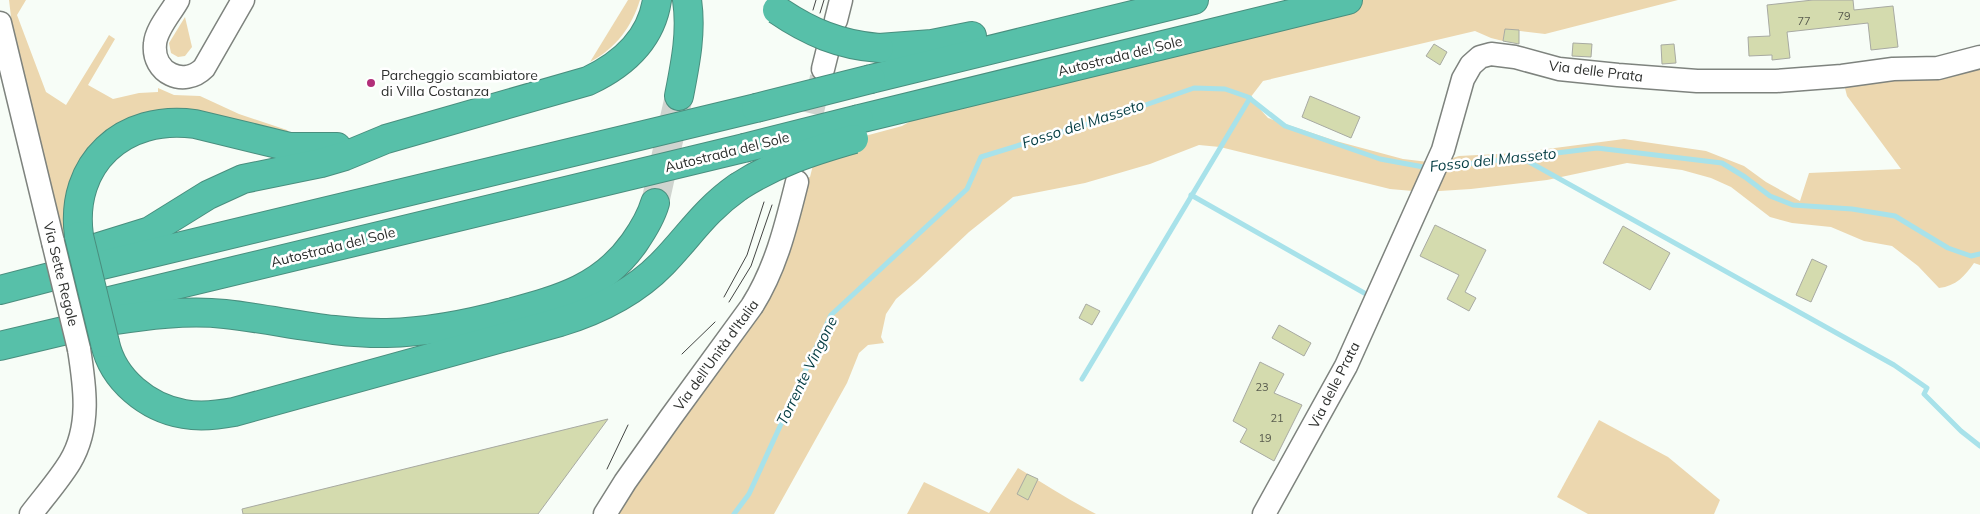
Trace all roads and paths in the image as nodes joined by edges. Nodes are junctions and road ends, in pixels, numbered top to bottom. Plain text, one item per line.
1 (178, 0) edge
2 (243, 0) edge
3 (657, 0) edge
4 (687, 0) edge
5 (1194, 0) edge
6 (1348, 0) edge
7 (770, 5) edge
8 (1156, 9) junction
9 (0, 23) edge
10 (1980, 57) edge
11 (679, 96) tunnel mouth
12 (856, 129) junction
13 (386, 140) junction
14 (797, 182) dead end
15 (655, 203) tunnel mouth
16 (69, 256) junction
17 (0, 274) edge
18 (0, 290) edge
19 (106, 322) junction
20 (0, 327) edge
21 (67, 331) junction
22 (0, 346) edge
23 (31, 514) edge
24 (605, 514) edge
25 (1264, 514) edge

1 - 2 street
3 - 13 highway
4 - 11 highway
5 - 8 highway
6 - 12 highway, Autostrada del Sole
7 - 8 highway, bridge
8 - 16 highway, bridge
9 - 16 street, Via Sette Regole
10 - 25 street, Via delle Prata
12 - 19 highway, Autostrada del Sole, bridge
12 - 19 highway, bridge
13 - 16 highway
13 - 16 highway
14 - 24 street, Via dell'Unità d'Italia
15 - 19 highway
16 - 17 highway
16 - 18 highway
16 - 19 highway, bridge
16 - 21 street, Via Sette Regole, bridge
20 - 21 highway
21 - 22 highway
21 - 23 street, Via Sette Regole

